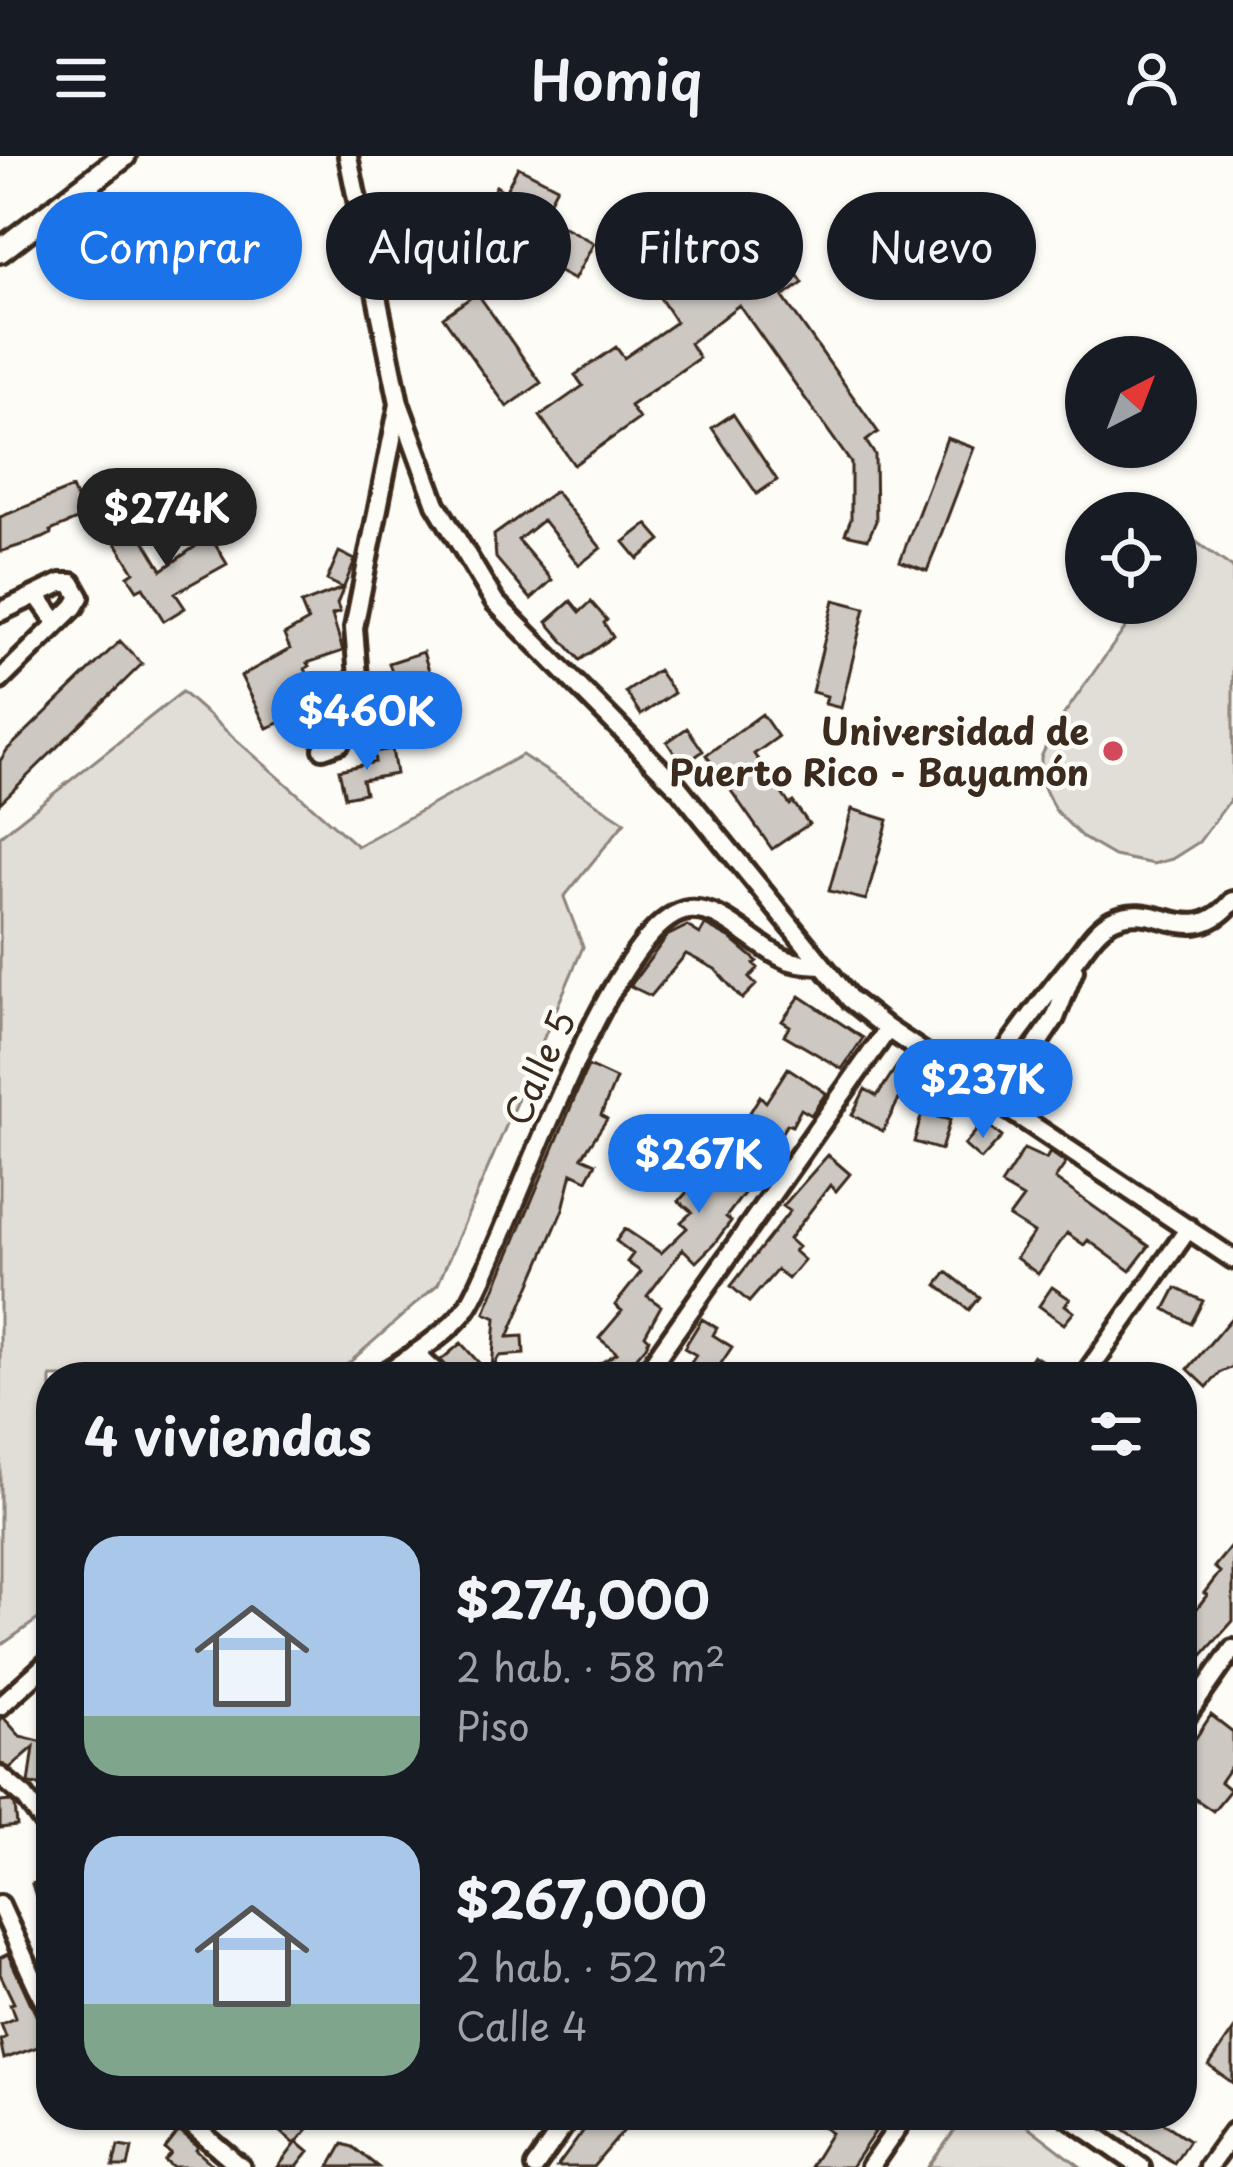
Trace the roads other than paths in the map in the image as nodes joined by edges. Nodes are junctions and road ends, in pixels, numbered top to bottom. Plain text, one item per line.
1 (124, 156) edge
2 (348, 156) edge
3 (0, 251) edge
4 (399, 403) junction
5 (37, 595) junction
6 (0, 612) edge
7 (58, 623) junction
8 (0, 680) edge
9 (323, 749) dead end
10 (1233, 901) edge
11 (1082, 952) junction
12 (820, 965) junction
13 (888, 1029) junction
14 (978, 1088) junction
15 (998, 1102) junction
16 (1190, 1228) junction
17 (1233, 1259) edge
18 (415, 1354) junction
19 (402, 1362) edge
20 (424, 1362) edge
21 (654, 1362) edge
22 (1095, 1362) edge
23 (1233, 1648) edge
24 (36, 1674) edge
25 (1197, 1700) edge
26 (0, 1706) edge
27 (0, 1776) edge
28 (36, 1812) edge
29 (0, 1905) edge
30 (36, 1982) edge
31 (198, 2130) edge
32 (561, 2130) edge
33 (896, 2130) edge
34 (1088, 2130) edge
35 (1233, 2132) edge
36 (241, 2167) edge
37 (536, 2167) edge
38 (870, 2167) edge
39 (1141, 2167) edge
40 (1208, 2167) edge

1 - 3 main road
2 - 4 street
4 - 9 street
4 - 12 street
5 - 6 street
5 - 7 street
5 - 7 street
7 - 8 street
10 - 11 street
11 - 14 street
11 - 15 street
12 - 13 street
12 - 18 street, Calle 5
13 - 14 street
13 - 21 street
14 - 15 street
15 - 16 street
16 - 17 street
16 - 22 street
18 - 19 street, Calle 5
18 - 20 street
23 - 25 street
24 - 26 street
27 - 28 street
29 - 30 street
31 - 36 street
32 - 37 street
33 - 38 street
34 - 39 street
35 - 40 street

